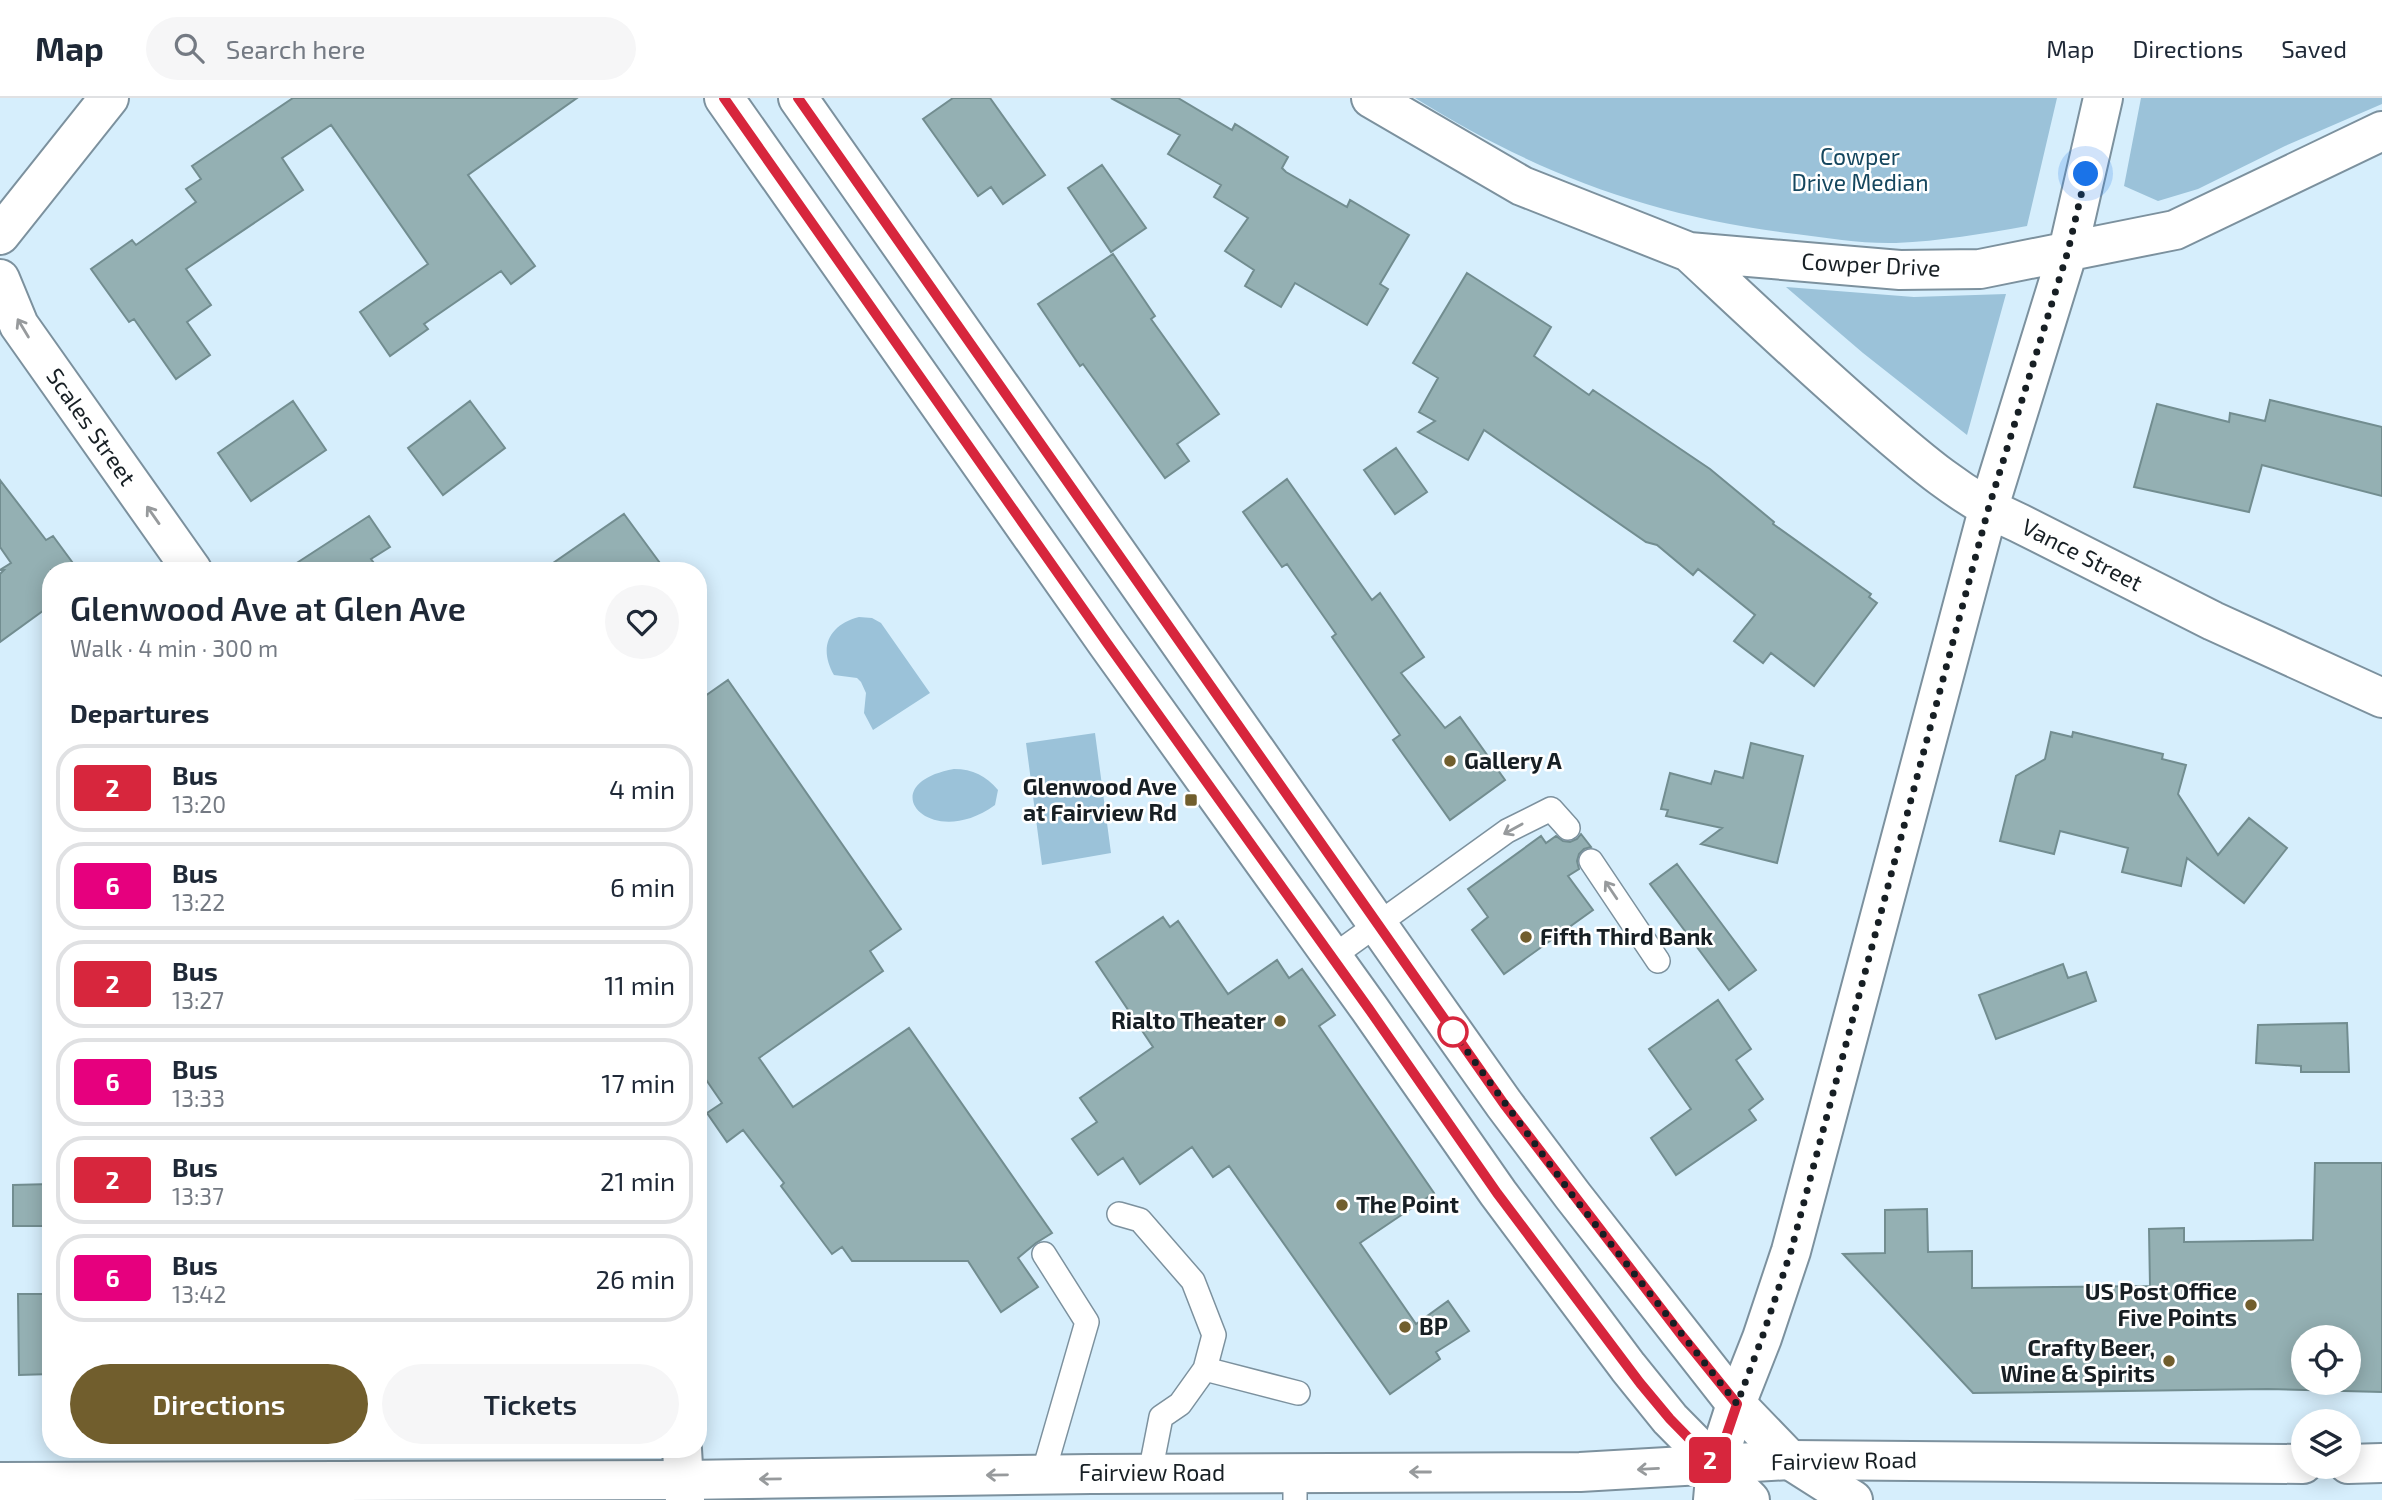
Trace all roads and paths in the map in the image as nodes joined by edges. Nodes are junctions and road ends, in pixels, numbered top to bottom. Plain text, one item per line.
1 (108, 98) edge
2 (724, 98) edge
3 (798, 98) edge
4 (1371, 98) edge
5 (2103, 98) edge
6 (2382, 131) edge
7 (0, 235) edge
8 (2068, 251) junction
9 (1689, 252) junction
10 (0, 278) edge
11 (1988, 510) junction
12 (186, 562) edge
13 (2382, 698) edge
14 (1568, 828) dead end
15 (1591, 861) dead end
16 (1377, 924) junction
17 (1332, 957) junction
18 (1658, 961) dead end
19 (1119, 1214) dead end
20 (1044, 1254) dead end
21 (1205, 1369) junction
22 (1298, 1393) dead end
23 (1737, 1404) junction
24 (1790, 1460) junction
25 (2382, 1463) edge
26 (2291, 1464) edge
27 (2361, 1464) edge
28 (1150, 1473) junction
29 (1043, 1474) junction
30 (683, 1476) edge
31 (0, 1482) edge
32 (1714, 1483) edge
33 (1295, 1486) edge
34 (1091, 1487) edge
35 (147, 1491) edge
36 (1750, 1500) edge
37 (1853, 1500) edge

1 - 7 street
2 - 17 street
3 - 16 street
4 - 9 street, Cowper Drive
5 - 8 street
6 - 8 street, Cowper Drive
8 - 9 street, Cowper Drive
8 - 11 street
9 - 11 street, Vance Street
12 -> 10 street, Scales Street
11 - 13 street, Vance Street
11 - 23 street
14 -> 16 lane
18 -> 15 lane
16 - 17 lane
16 - 23 street
17 - 32 street
19 - 21 lane
20 - 29 lane
21 - 22 lane
21 - 28 lane
23 - 24 street
23 - 32 street
24 - 26 street, Fairview Road
24 - 32 street, Fairview Road
24 - 37 street
25 - 27 street
28 - 33 street, Fairview Road
28 - 34 street, Fairview Road
29 -> 30 street, Fairview Road
29 - 34 street, Fairview Road
30 - 35 street, Fairview Road
31 - 35 street, Fairview Road
32 -> 33 street, Fairview Road
32 - 36 street

